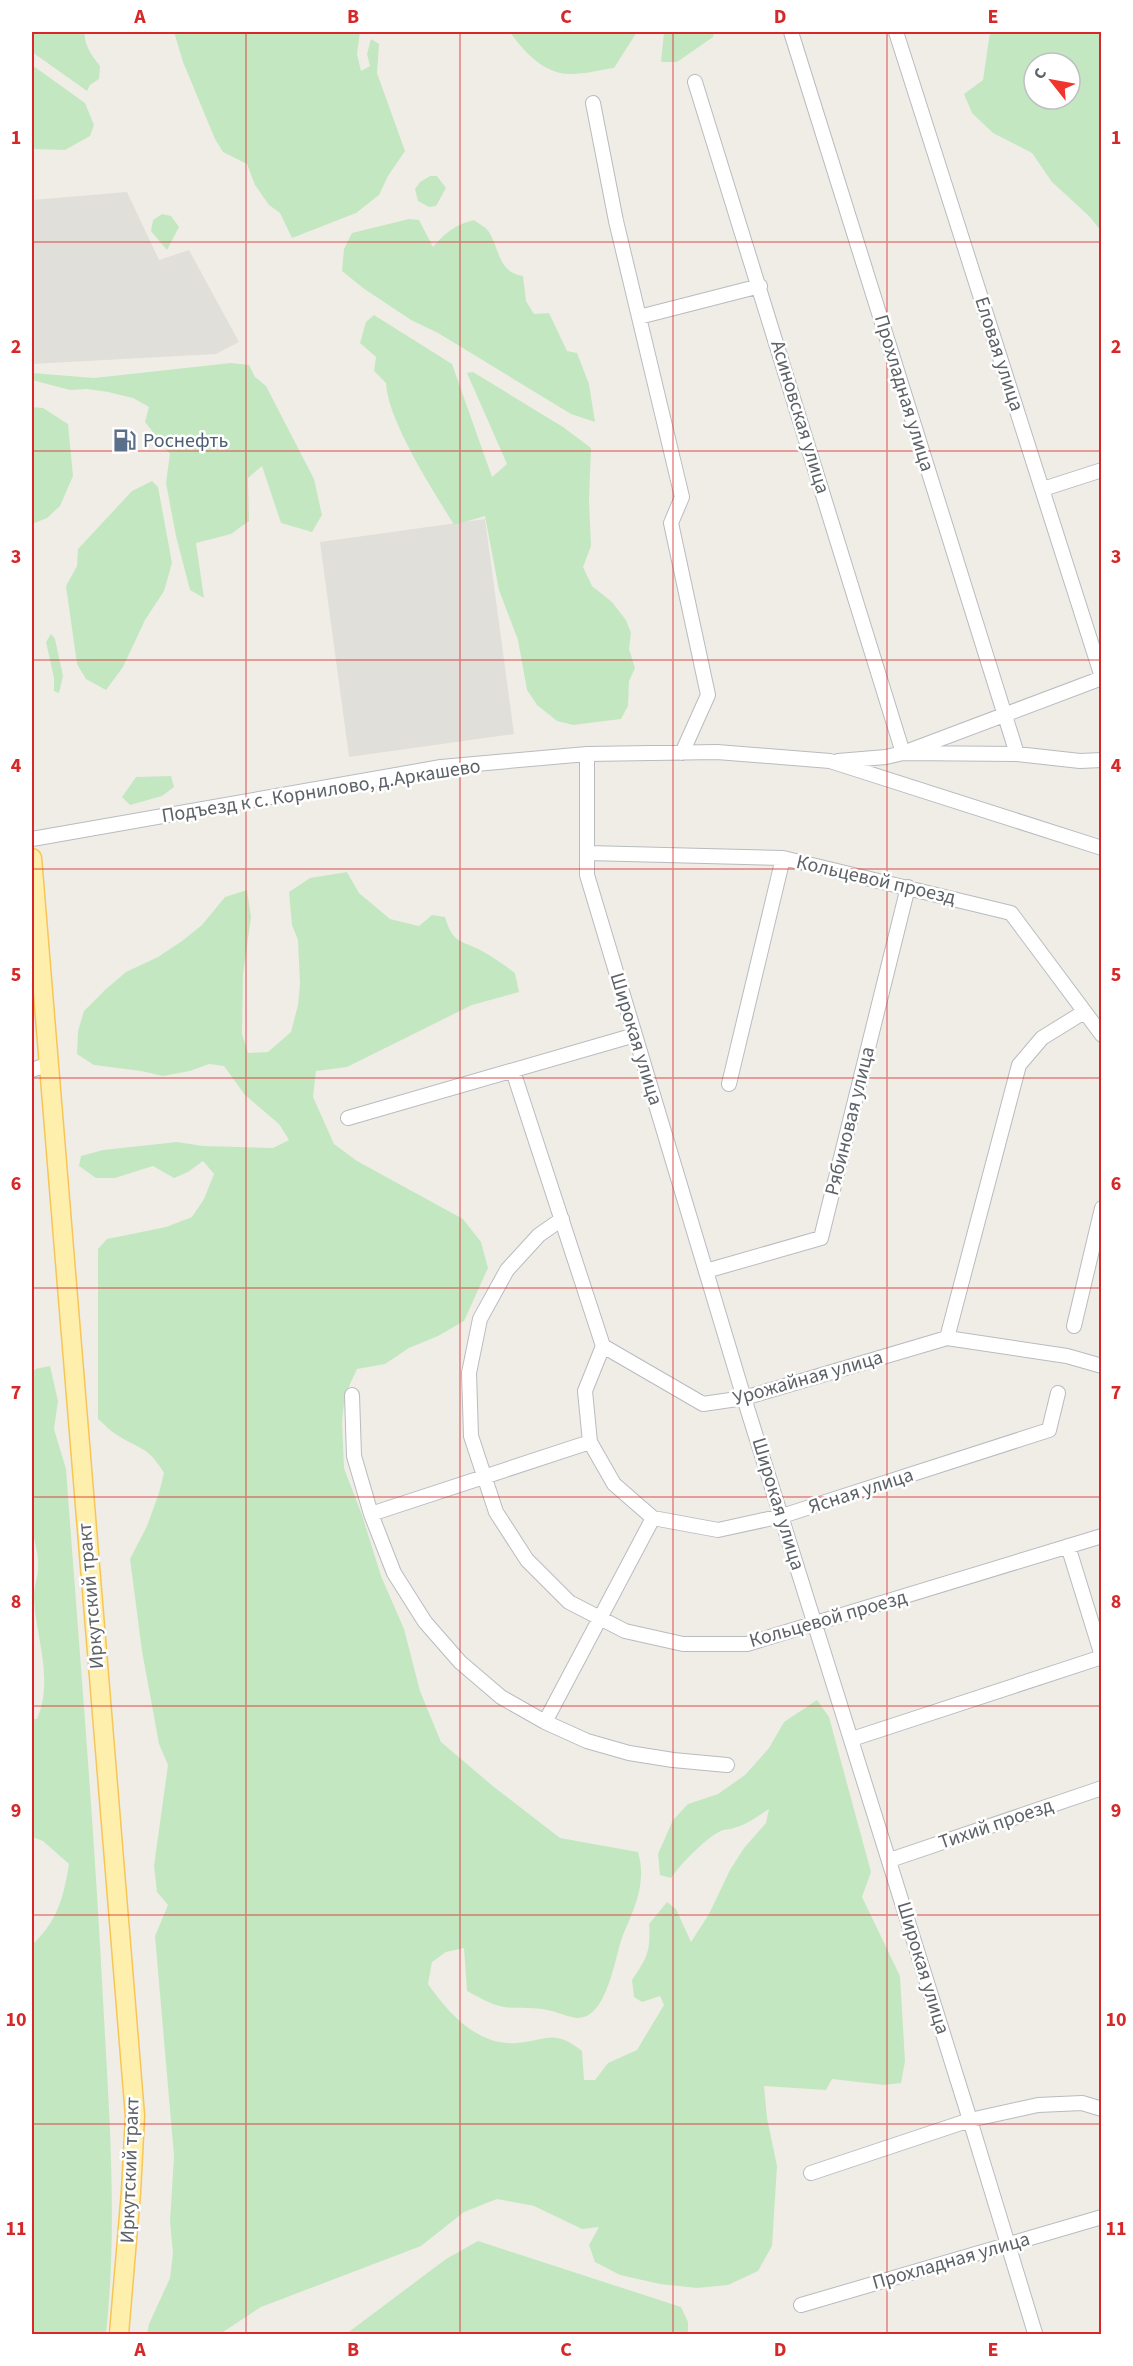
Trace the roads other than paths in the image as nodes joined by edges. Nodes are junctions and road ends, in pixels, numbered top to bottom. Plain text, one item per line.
1 (791, 32) edge
2 (896, 32) edge
3 (695, 82) dead end
4 (593, 103) dead end
5 (760, 286) junction
6 (639, 317) junction
7 (1101, 470) edge
8 (1042, 489) junction
9 (1101, 678) edge
10 (1004, 714) junction
11 (682, 753) junction
12 (903, 753) junction
13 (587, 754) junction
14 (1017, 754) junction
15 (1101, 760) edge
16 (830, 761) junction
17 (32, 839) edge
18 (1101, 848) edge
19 (587, 853) junction
20 (32, 858) edge
21 (783, 858) junction
22 (908, 887) junction
23 (1084, 1011) junction
24 (635, 1035) junction
25 (1101, 1035) edge
26 (40, 1067) edge
27 (513, 1071) junction
28 (729, 1084) dead end
29 (348, 1118) dead end
30 (1101, 1208) edge
31 (562, 1219) junction
32 (706, 1271) junction
33 (1074, 1326) dead end
34 (947, 1338) junction
35 (603, 1346) junction
36 (1101, 1366) edge
37 (1058, 1393) dead end
38 (352, 1395) dead end
39 (744, 1398) junction
40 (590, 1442) junction
41 (484, 1477) junction
42 (372, 1514) junction
43 (782, 1516) junction
44 (653, 1518) junction
45 (1101, 1536) edge
46 (1068, 1546) junction
47 (600, 1618) junction
48 (816, 1625) junction
49 (1101, 1657) edge
50 (545, 1722) junction
51 (852, 1739) junction
52 (727, 1765) dead end
53 (1101, 1788) edge
54 (890, 1860) junction
55 (1101, 2109) edge
56 (970, 2120) junction
57 (811, 2173) dead end
58 (1101, 2217) edge
59 (1009, 2244) junction
60 (801, 2305) dead end
61 (1035, 2333) dead end
62 (119, 2334) edge

1 - 10 street, Прохладная улица
2 - 8 street, Еловая улица
3 - 5 street, Асиновская улица
4 - 6 street
5 - 6 street
5 - 12 street, Асиновская улица
6 - 11 street
7 - 8 street
8 - 9 street, Еловая улица
9 - 10 street
10 - 12 street
10 - 14 street, Прохладная улица
11 - 13 street, Подъезд к с. Корнилово, д.Аркашево
11 - 16 street, Подъезд к с. Корнилово, д.Аркашево
12 - 14 street
12 - 16 street
13 - 17 street, Подъезд к с. Корнилово, д.Аркашево
13 - 19 street, Широкая улица
14 - 15 street
16 - 18 street, Подъезд к с. Корнилово, д.Аркашево
19 - 21 street, Кольцевой проезд
19 - 24 street, Широкая улица
20 - 26 main road, Иркутский тракт
21 - 22 street, Кольцевой проезд
21 - 28 street
22 - 23 street, Кольцевой проезд
22 - 32 street, Рябиновая улица
23 - 25 street, Кольцевой проезд
23 - 34 street
24 - 27 street
24 - 32 street, Широкая улица
26 - 62 main road, Иркутский тракт
27 - 29 street
27 - 31 street
30 - 33 street
31 - 35 street
31 - 41 street, Кольцевой проезд
32 - 39 street, Широкая улица
34 - 36 street
34 - 39 street, Урожайная улица
35 - 39 street, Урожайная улица
35 - 40 street
37 - 43 street, Ясная улица
38 - 42 street
39 - 43 street, Широкая улица
40 - 41 street
40 - 44 street
41 - 42 street
41 - 47 street, Кольцевой проезд
42 - 50 street
43 - 44 street, Ясная улица
43 - 48 street, Широкая улица
44 - 47 street
45 - 46 street, Кольцевой проезд
46 - 48 street, Кольцевой проезд
46 - 49 street
47 - 48 street, Кольцевой проезд
47 - 50 street
48 - 51 street, Широкая улица
49 - 51 street
50 - 52 street
51 - 54 street, Широкая улица
53 - 54 street, Тихий проезд
54 - 56 street, Широкая улица
55 - 56 street
56 - 57 street
56 - 59 street, Широкая улица
58 - 59 street, Прохладная улица
59 - 60 street, Прохладная улица
59 - 61 street, Широкая улица

